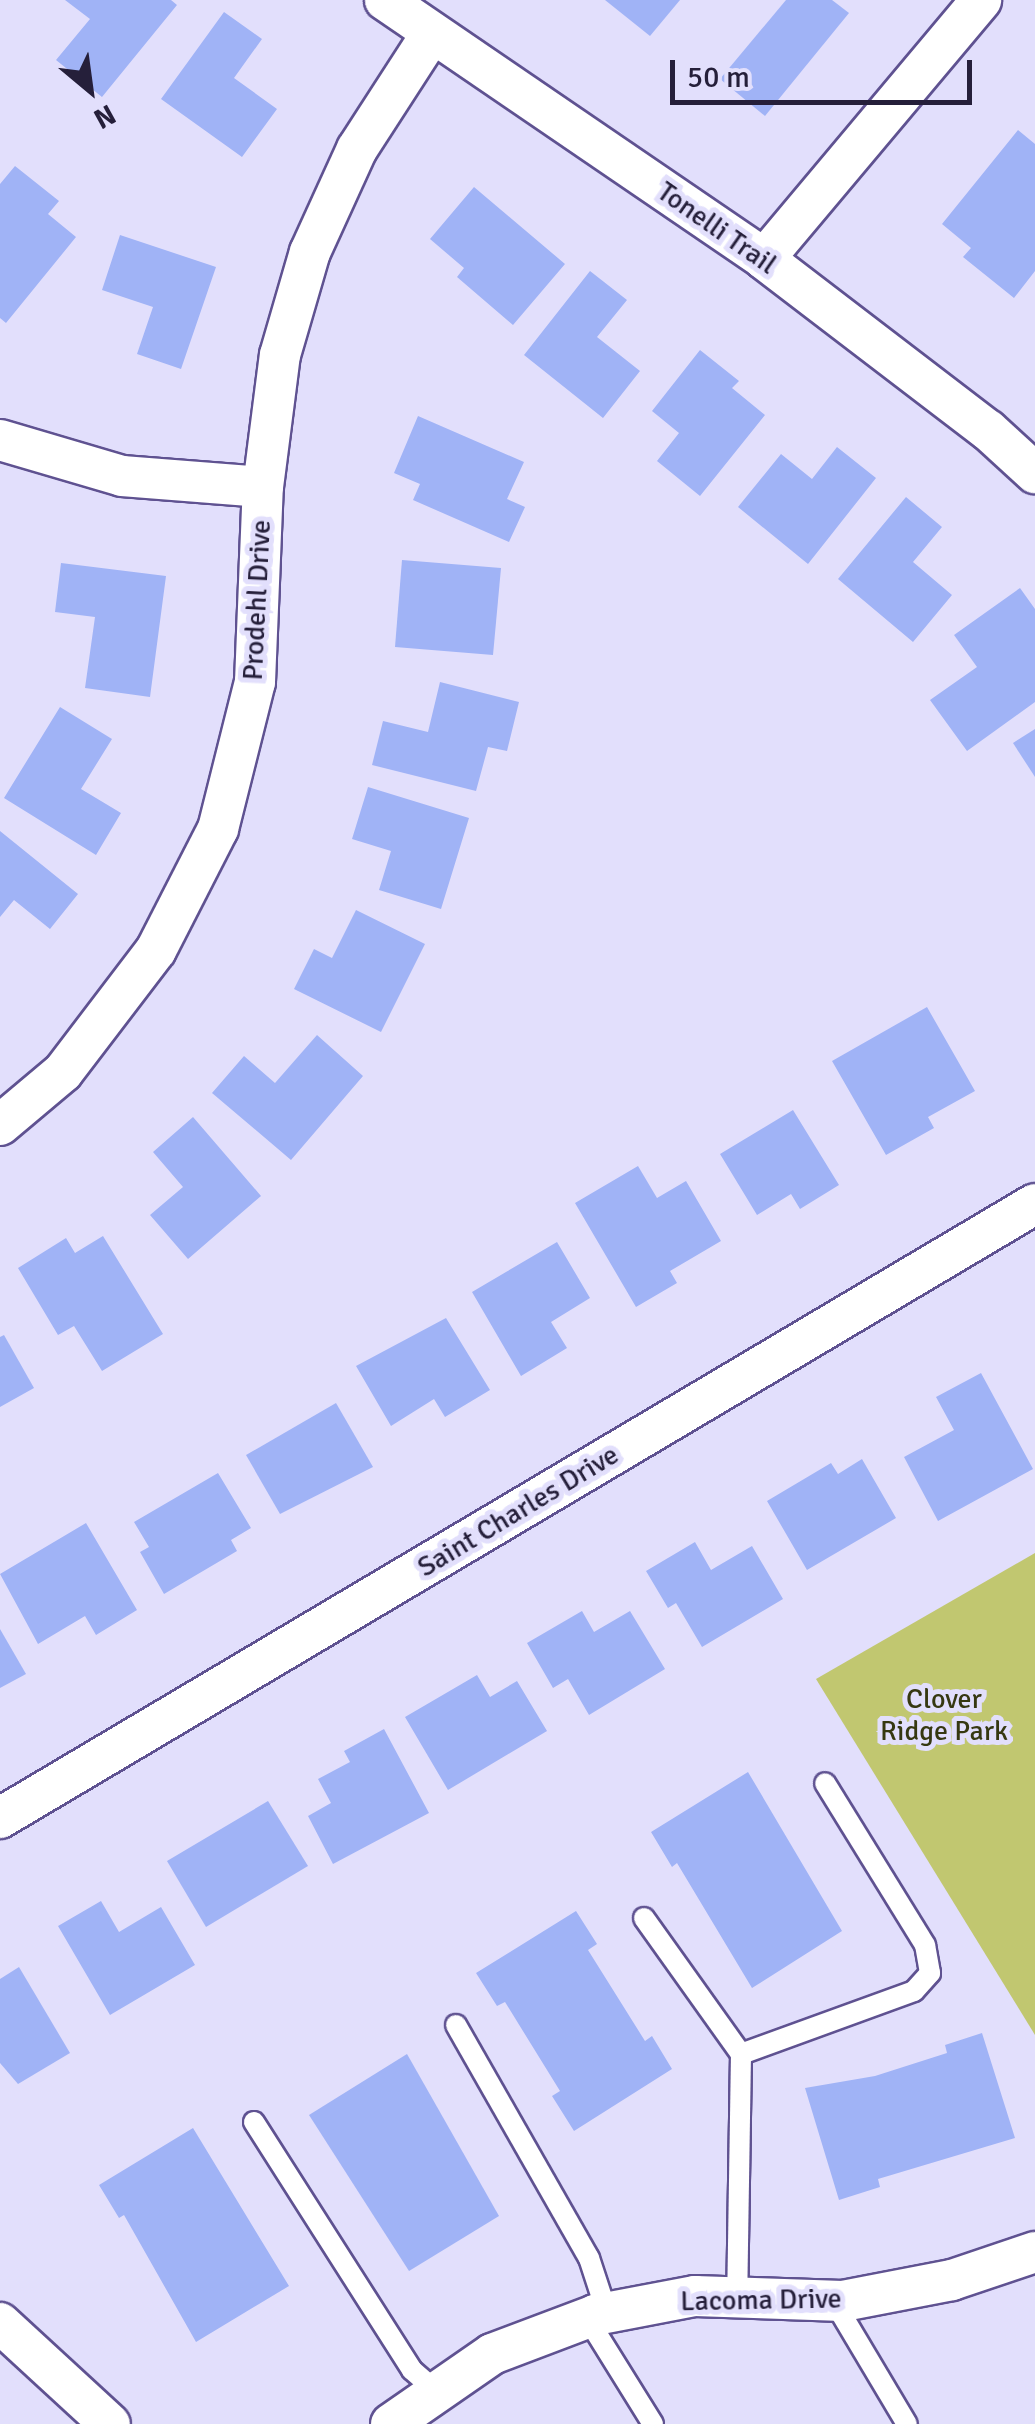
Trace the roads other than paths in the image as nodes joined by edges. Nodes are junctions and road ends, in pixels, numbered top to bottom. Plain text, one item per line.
1 (385, 0) edge
2 (981, 0) edge
3 (432, 33) junction
4 (764, 259) junction
5 (0, 440) edge
6 (1035, 473) edge
7 (264, 486) junction
8 (0, 1125) edge
9 (1032, 1214) edge
10 (825, 1783) dead end
11 (0, 1818) edge
12 (644, 1918) dead end
13 (456, 2025) dead end
14 (741, 2054) junction
15 (254, 2122) dead end
16 (1035, 2252) edge
17 (737, 2298) junction
18 (833, 2300) junction
19 (597, 2315) junction
20 (0, 2323) edge
21 (435, 2390) junction
22 (110, 2424) edge
23 (392, 2424) edge
24 (653, 2424) edge
25 (907, 2424) edge

1 - 3 street, Tonelli Trail
2 - 4 street
3 - 4 street, Tonelli Trail
3 - 7 street, Prodehl Drive
4 - 6 street, Tonelli Trail
5 - 7 street
7 - 8 street, Prodehl Drive
9 - 11 street, Saint Charles Drive
10 - 14 lane
12 - 14 lane
13 - 19 lane
14 - 17 lane
15 - 21 lane
16 - 18 street, Lacoma Drive
17 - 18 street, Lacoma Drive
17 - 19 street, Lacoma Drive
18 - 25 lane
19 - 21 street, Lacoma Drive
19 - 24 lane
20 - 22 street
21 - 23 street, Lacoma Drive

